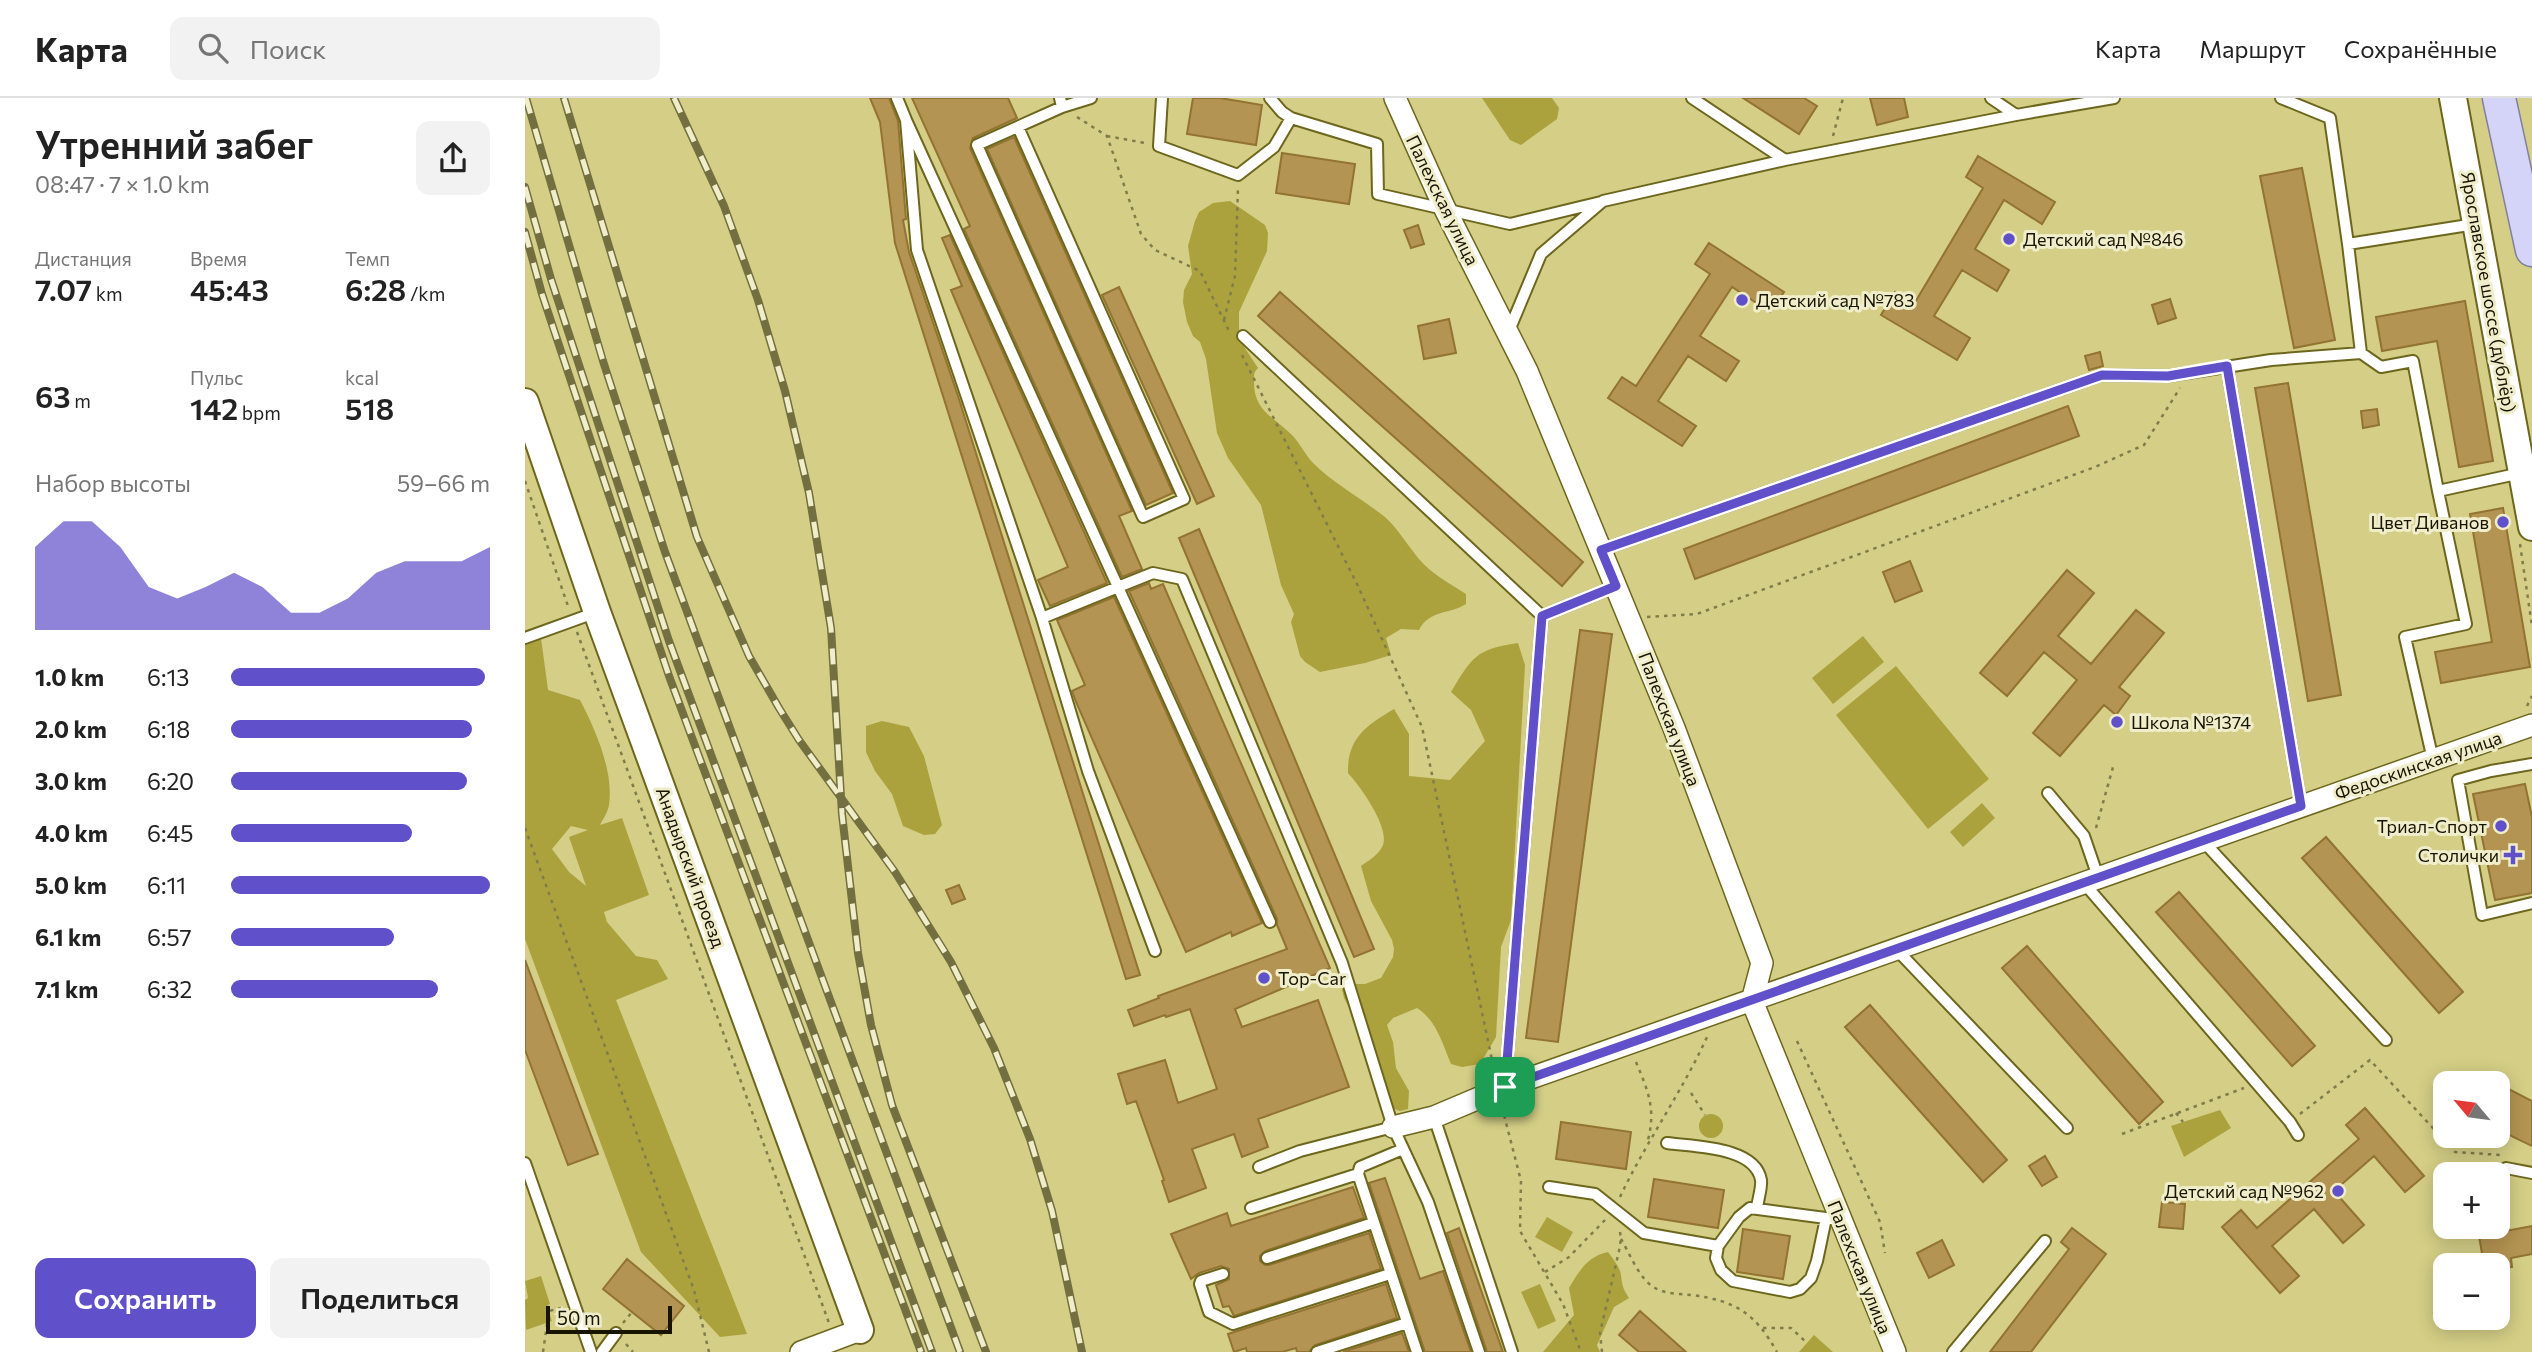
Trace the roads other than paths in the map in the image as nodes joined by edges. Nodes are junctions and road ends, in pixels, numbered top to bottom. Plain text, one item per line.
1 (897, 98) edge
2 (1091, 98) edge
3 (1162, 98) edge
4 (1270, 98) edge
5 (1395, 98) edge
6 (1692, 98) edge
7 (1991, 98) edge
8 (2114, 98) edge
9 (2281, 98) edge
10 (2453, 98) edge
11 (2500, 98) edge
12 (1061, 103) edge
13 (2016, 115) junction
14 (1291, 118) junction
15 (906, 120) junction
16 (1018, 127) junction
17 (1785, 160) junction
18 (1603, 201) junction
19 (1445, 209) junction
20 (2476, 223) junction
21 (2348, 244) junction
22 (2532, 250) edge
23 (1508, 333) junction
24 (1243, 336) dead end
25 (2361, 353) junction
26 (2227, 366) junction
27 (525, 402) edge
28 (2522, 473) junction
29 (2438, 491) junction
30 (2526, 535) edge
31 (1601, 550) junction
32 (1616, 586) junction
33 (1118, 587) junction
34 (1542, 616) junction
35 (585, 617) junction
36 (1042, 618) junction
37 (525, 638) edge
38 (2532, 725) edge
39 (2440, 757) junction
40 (2532, 764) edge
41 (2458, 780) junction
42 (2047, 793) dead end
43 (2301, 806) junction
44 (2203, 840) junction
45 (2090, 880) junction
46 (2532, 903) edge
47 (1270, 922) dead end
48 (1896, 949) junction
49 (1155, 951) dead end
50 (1752, 1001) junction
51 (2385, 1040) dead end
52 (1502, 1089) junction
53 (1434, 1117) junction
54 (1393, 1127) junction
55 (2067, 1128) dead end
56 (2298, 1135) dead end
57 (1667, 1143) dead end
58 (1403, 1149) junction
59 (525, 1163) edge
60 (2510, 1164) edge
61 (1258, 1167) dead end
62 (2532, 1173) edge
63 (1358, 1174) junction
64 (1549, 1187) dead end
65 (1251, 1208) dead end
66 (1757, 1208) junction
67 (1833, 1219) junction
68 (1373, 1223) junction
69 (2045, 1241) dead end
70 (1718, 1246) junction
71 (1267, 1258) dead end
72 (1223, 1274) dead end
73 (1391, 1274) junction
74 (1407, 1323) junction
75 (860, 1330) joint
76 (616, 1333) dead end
77 (590, 1352) edge
78 (602, 1352) edge
79 (801, 1352) edge
80 (1317, 1352) edge
81 (1417, 1352) edge
82 (1479, 1352) edge
83 (1512, 1352) edge
84 (1895, 1352) edge
85 (1953, 1352) edge

1 - 15 lane
2 - 12 lane
3 - 14 lane
4 - 14 lane
5 - 19 street, Палехская улица
6 - 17 lane
7 - 13 lane
8 - 13 lane
9 - 21 lane
10 - 20 street, Ярославское шоссе (дублёр)
11 - 22 main road
12 - 16 lane
13 - 17 lane
14 - 19 lane
15 - 33 lane
15 - 36 lane
16 - 16 lane
17 - 18 lane
18 - 19 lane
18 - 23 lane
19 - 23 street, Палехская улица
20 - 21 lane
20 - 28 street, Ярославское шоссе (дублёр)
21 - 25 lane
23 - 31 street, Палехская улица
24 - 34 lane
25 - 26 lane
25 - 29 lane
26 - 31 lane
26 - 43 lane
27 - 35 street, Анадырский проезд
28 - 29 lane
28 - 30 street, Ярославское шоссе (дублёр)
29 - 39 lane
31 - 32 street, Палехская улица
32 - 34 lane
32 - 50 street, Палехская улица
33 - 36 lane
33 - 47 lane
33 - 54 lane
34 - 52 lane
35 - 37 lane
35 - 75 street, Анадырский проезд
36 - 49 lane
38 - 39 street, Федоскинская улица
39 - 41 lane
39 - 43 street, Федоскинская улица
40 - 41 lane
41 - 46 lane
42 - 45 lane
43 - 44 street, Федоскинская улица
44 - 45 street, Федоскинская улица
44 - 51 lane
45 - 48 street, Федоскинская улица
45 - 56 lane
48 - 50 street, Федоскинская улица
48 - 55 lane
50 - 52 street, Федоскинская улица
50 - 67 street, Палехская улица
52 - 53 street, Федоскинская улица
53 - 54 street, Федоскинская улица
53 - 83 lane
54 - 58 lane
54 - 61 lane
57 - 66 lane
58 - 63 lane
58 - 82 lane
59 - 77 lane
60 - 62 lane
63 - 65 lane
63 - 68 lane
64 - 70 lane
66 - 67 lane
66 - 70 lane
67 - 70 lane
67 - 84 street, Палехская улица
68 - 71 lane
68 - 73 lane
69 - 85 lane
72 - 73 lane
73 - 74 lane
74 - 80 lane
74 - 81 lane
75 - 79 street
76 - 78 lane

